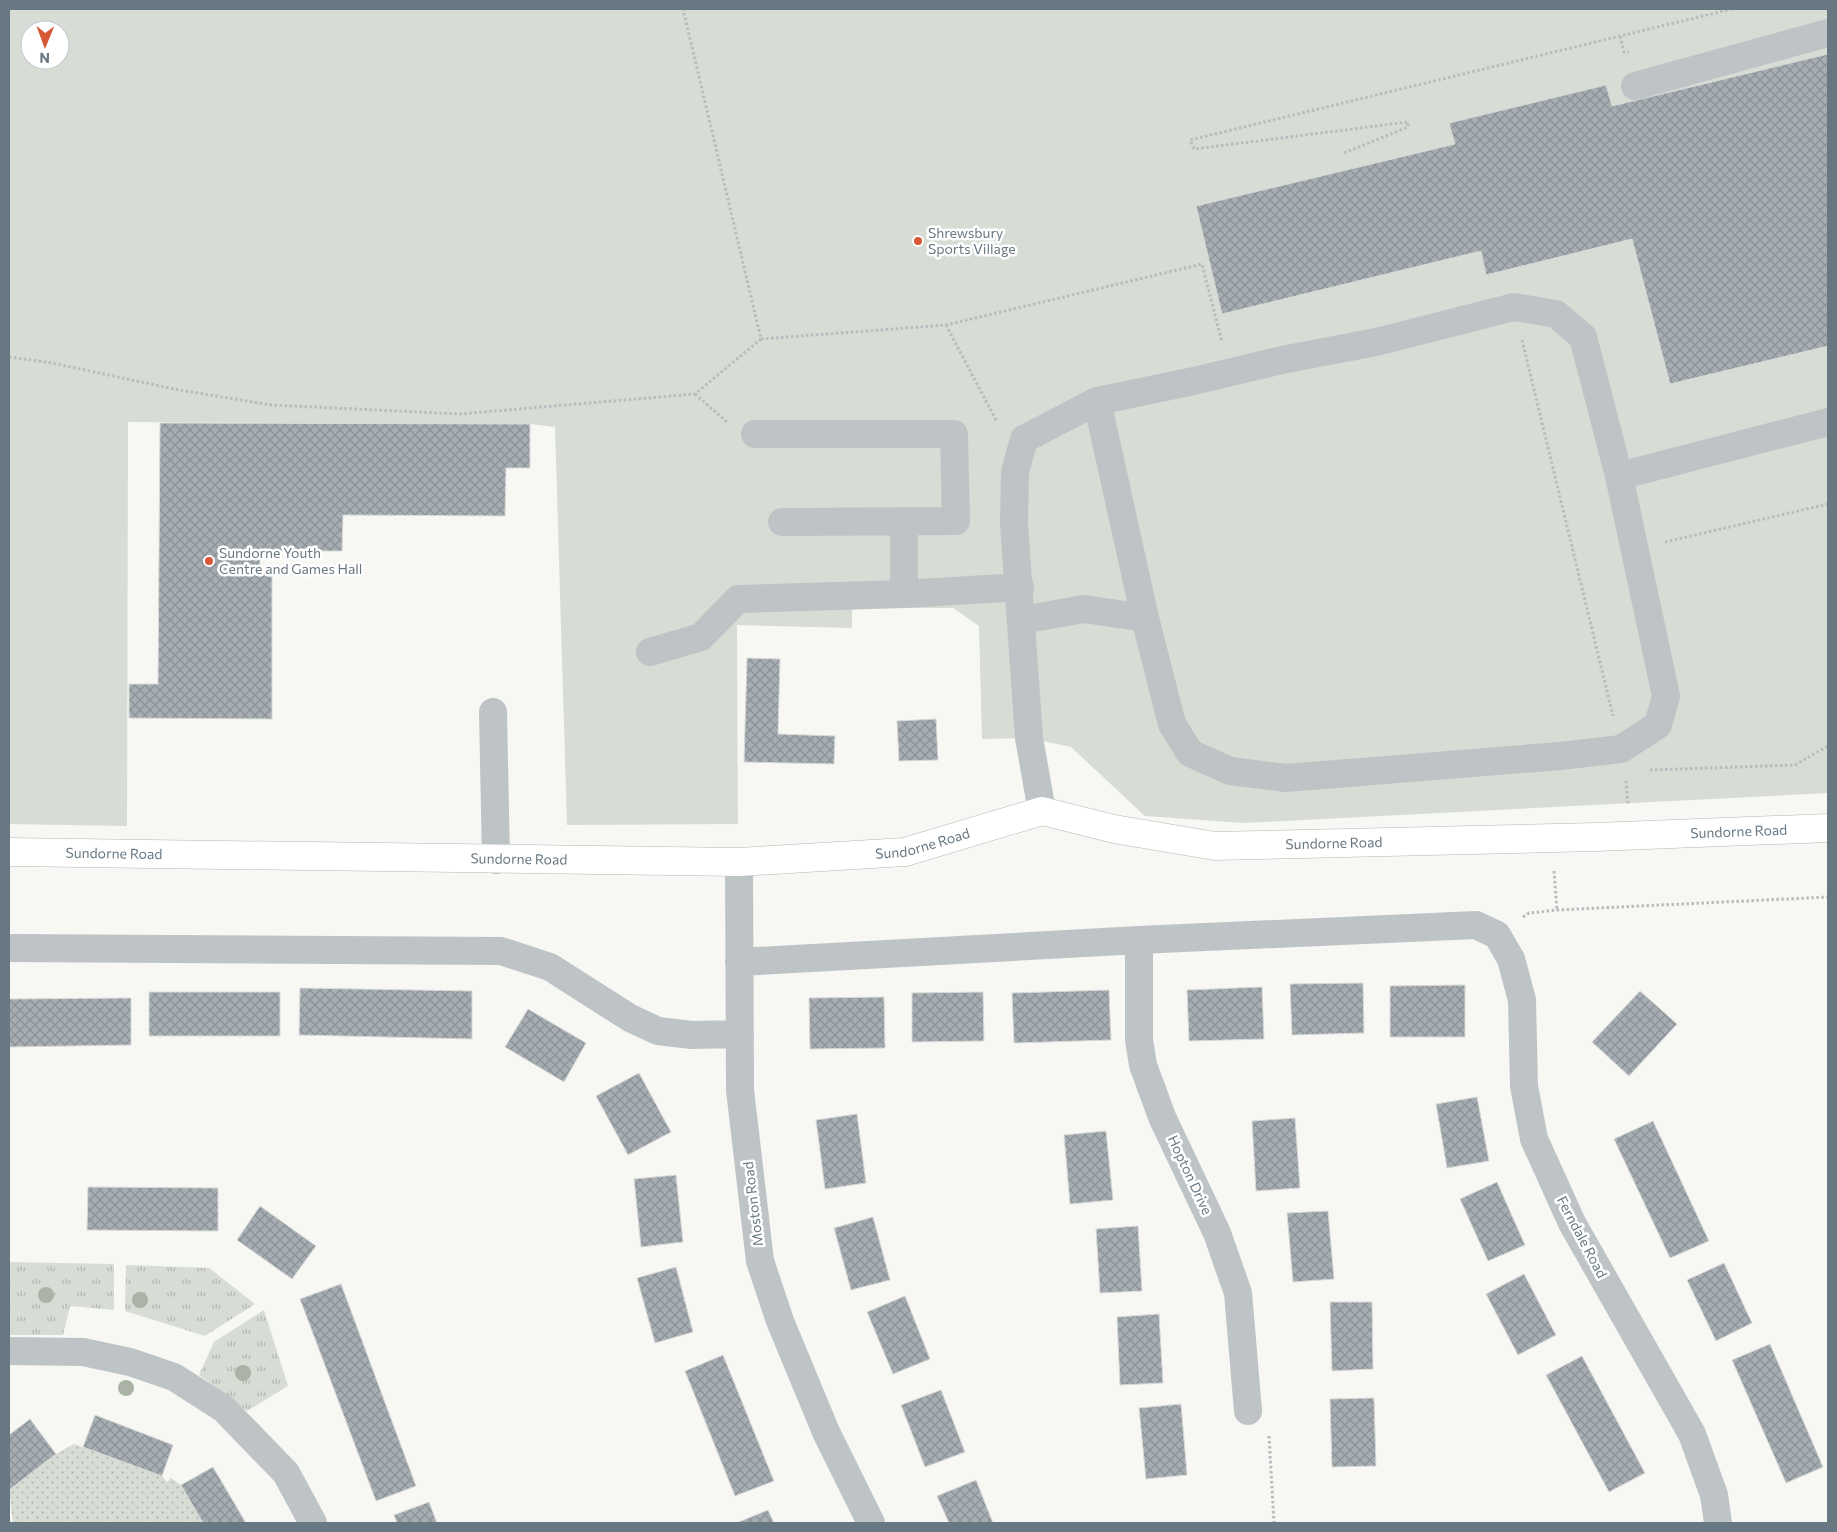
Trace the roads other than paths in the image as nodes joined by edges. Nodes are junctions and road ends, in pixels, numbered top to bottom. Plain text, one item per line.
1 (1828, 33) edge
2 (1635, 86) dead end
3 (1097, 401) junction
4 (1828, 422) edge
5 (755, 434) road end
6 (1620, 476) junction
7 (904, 521) junction
8 (782, 522) dead end
9 (1020, 587) junction
10 (904, 594) junction
11 (1144, 618) junction
12 (1022, 620) junction
13 (650, 652) dead end
14 (493, 712) dead end
15 (1042, 811) junction
16 (1828, 828) edge
17 (9, 852) edge
18 (496, 860) junction
19 (739, 862) junction
20 (1138, 940) junction
21 (9, 948) edge
22 (739, 962) junction
23 (740, 1034) junction
24 (9, 1351) edge
25 (1248, 1411) road end
26 (313, 1523) edge
27 (871, 1523) edge
28 (1718, 1523) edge

1 - 2 street
3 - 6 street
3 - 9 street
3 - 11 street
4 - 6 street
5 - 7 street
6 - 11 street
7 - 8 street
7 - 10 street
9 - 10 street
9 - 12 street
10 - 13 street
11 - 12 street
12 - 15 street
14 - 18 street
15 - 16 main road, Sundorne Road
15 - 19 main road, Sundorne Road
17 - 18 main road, Sundorne Road
18 - 19 main road, Sundorne Road
19 - 22 street, Moston Road
20 - 22 street
20 - 25 street, Hopton Drive
20 - 28 street, Ferndale Road
21 - 23 street
22 - 23 street, Moston Road
23 - 27 street, Moston Road
24 - 26 street

